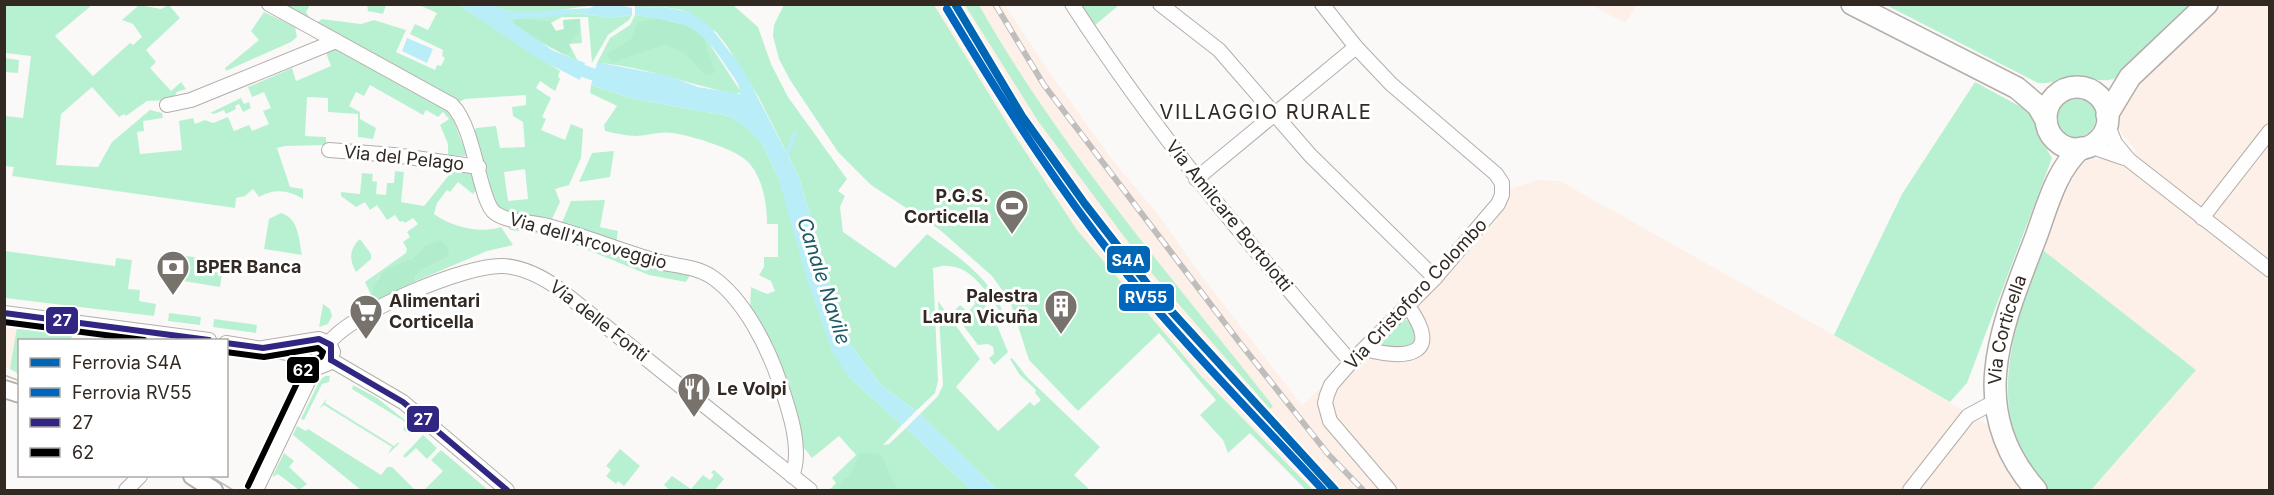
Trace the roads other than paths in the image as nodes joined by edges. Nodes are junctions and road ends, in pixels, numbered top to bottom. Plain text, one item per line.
1 (268, 4) edge
2 (1072, 4) edge
3 (1160, 4) edge
4 (1322, 4) edge
5 (1852, 4) edge
6 (2207, 4) edge
7 (312, 27) junction
8 (336, 41) junction
9 (1356, 47) junction
10 (308, 51) junction
11 (2130, 77) junction
12 (2017, 88) junction
13 (2086, 88) junction
14 (2060, 92) junction
15 (167, 105) dead end
16 (1275, 113) junction
17 (2107, 119) junction
18 (2050, 129) junction
19 (2270, 131) edge
20 (2085, 147) junction
21 (329, 150) dead end
22 (2129, 160) junction
23 (479, 166) junction
24 (1196, 179) junction
25 (2056, 183) junction
26 (2202, 218) junction
27 (2270, 270) edge
28 (1435, 278) junction
29 (1408, 306) junction
30 (4, 313) edge
31 (201, 339) edge
32 (310, 342) junction
33 (228, 343) edge
34 (329, 343) junction
35 (263, 348) junction
36 (1365, 349) junction
37 (331, 360) junction
38 (1351, 362) junction
39 (311, 363) junction
40 (1994, 402) junction
41 (792, 476) junction
42 (139, 477) edge
43 (194, 477) edge
44 (126, 490) edge
45 (214, 490) edge
46 (256, 490) edge
47 (507, 490) edge
48 (808, 490) edge
49 (1389, 490) edge
50 (1910, 490) edge
51 (2036, 490) edge

1 - 7 street, Via dell'Arcoveggio
2 - 24 street, Via Amilcare Bortolotti
3 - 16 street
4 - 9 street, Via Cristoforo Colombo
5 - 12 main road
6 - 11 main road
7 - 8 street, Via dell'Arcoveggio
7 - 10 street
8 - 10 street
8 - 23 street, Via dell'Arcoveggio
9 - 16 street
9 - 28 street, Via Cristoforo Colombo
10 - 15 street
11 - 13 main road
11 - 17 main road
12 - 14 main road
12 - 18 main road
13 - 14 main road
13 - 17 main road
14 - 18 main road
16 - 24 street
16 - 28 street
17 - 20 main road
17 - 22 street
18 - 20 main road
18 - 25 main road
19 - 26 street
20 - 22 street
20 - 25 main road, Via Corticella
21 - 23 street, Via del Pelago
22 - 26 street
23 - 41 street, Via dell'Arcoveggio
24 - 38 street, Via Amilcare Bortolotti
25 - 40 main road, Via Corticella
26 - 27 street
28 - 29 street, Via Cristoforo Colombo
29 - 36 street, Via Cristoforo Colombo
29 - 36 street
30 - 31 street
32 - 34 street
32 - 35 street
32 - 39 street
33 - 35 street
34 - 37 street
34 - 41 street, Via delle Fonti
35 - 39 street
36 - 38 street, Via Cristoforo Colombo
37 - 39 street
37 - 47 street
38 - 49 street, Via Cristoforo Colombo
39 - 46 street
40 - 50 street, Via Corticella
40 - 51 main road
41 - 48 street, Via delle Fonti
42 - 44 street
43 - 45 street

